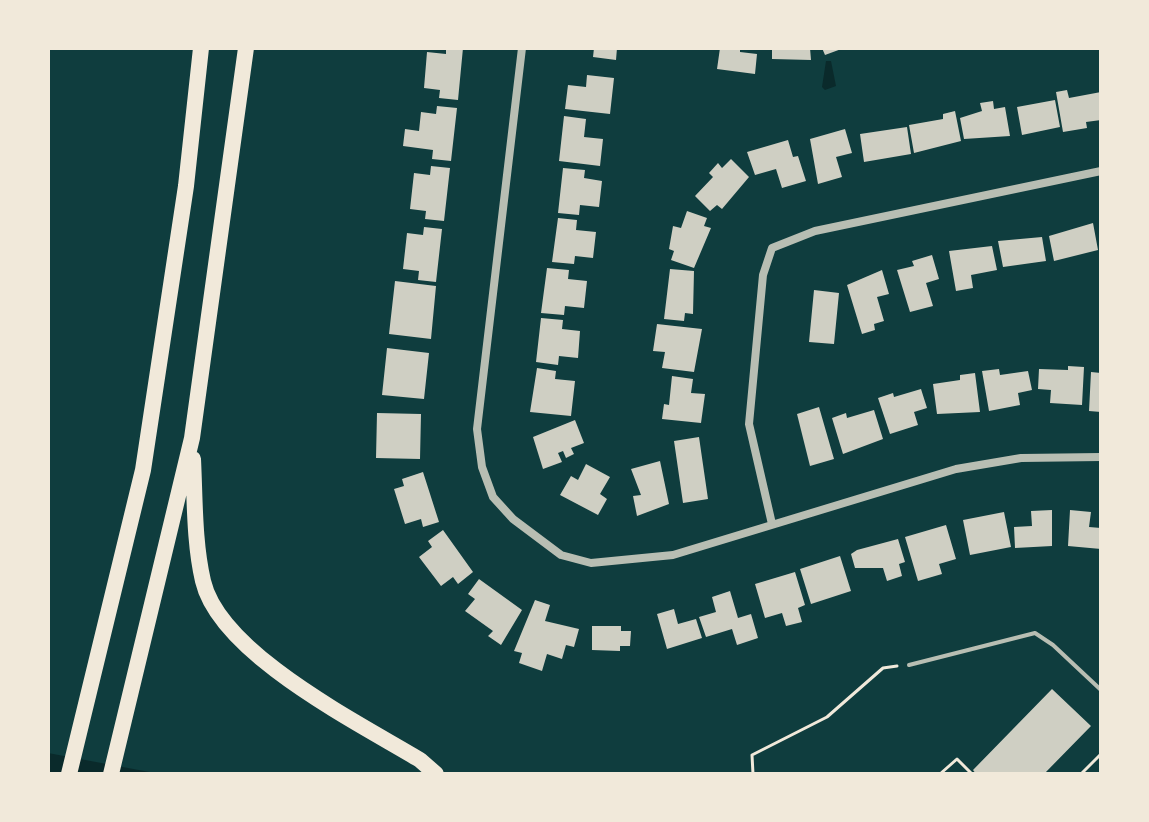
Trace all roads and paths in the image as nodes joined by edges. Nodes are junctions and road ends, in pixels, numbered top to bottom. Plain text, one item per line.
1 (201, 48) edge
2 (246, 48) edge
3 (522, 48) edge
4 (1101, 171) edge
5 (192, 438) junction
6 (1101, 457) edge
7 (772, 524) junction
8 (909, 665) joint
9 (1101, 690) edge
10 (1101, 754) edge
11 (69, 774) edge
12 (111, 774) edge
13 (436, 774) edge
14 (753, 774) edge
15 (940, 774) edge
16 (972, 774) edge
17 (1081, 774) edge

1 - 11 highway
2 - 5 highway
3 - 7 street
4 - 7 street
5 - 12 highway
5 - 13 highway
6 - 7 street
8 - 9 lane
8 - 14 path
10 - 17 path
15 - 16 path

